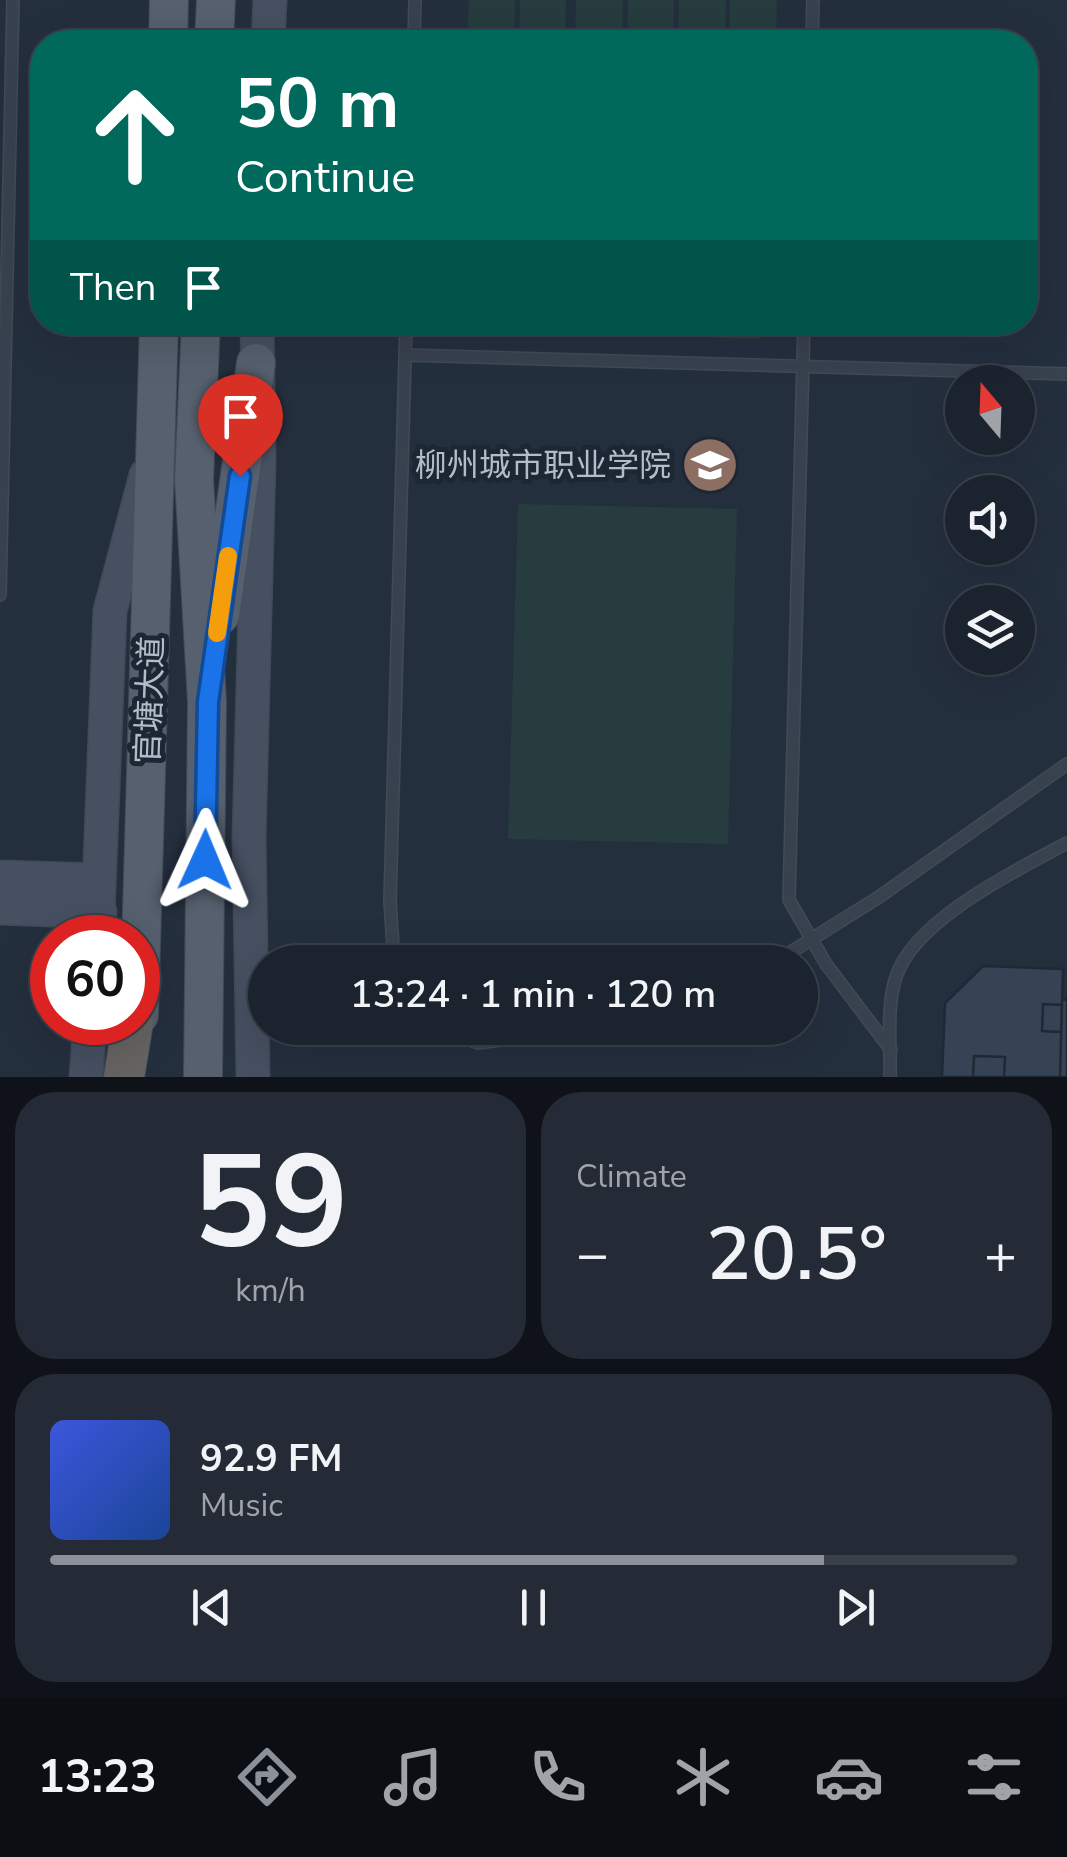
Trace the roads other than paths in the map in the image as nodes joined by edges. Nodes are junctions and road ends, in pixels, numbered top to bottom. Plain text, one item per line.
1 (13, 0) edge
2 (169, 0) edge
3 (216, 0) edge
4 (270, 0) edge
5 (415, 0) edge
6 (813, 0) edge
7 (6, 29) edge
8 (168, 30) edge
9 (215, 30) edge
10 (269, 30) edge
11 (414, 30) edge
12 (812, 30) edge
13 (3, 332) edge
14 (159, 335) edge
15 (200, 335) edge
16 (257, 335) edge
17 (406, 335) edge
18 (804, 335) edge
19 (405, 355) junction
20 (256, 363) junction
21 (803, 368) junction
22 (1067, 374) edge
23 (156, 436) junction
24 (0, 595) edge
25 (208, 702) junction
26 (1067, 764) edge
27 (1067, 843) edge
28 (0, 877) edge
29 (0, 908) edge
30 (98, 910) edge
31 (139, 915) edge
32 (811, 941) junction
33 (393, 945) edge
34 (804, 945) edge
35 (88, 1045) edge
36 (129, 1045) edge
37 (138, 1045) edge
38 (891, 1050) junction
39 (86, 1077) edge
40 (124, 1077) edge
41 (139, 1077) edge
42 (203, 1077) edge
43 (253, 1077) edge
44 (890, 1077) edge

1 - 7 lane
2 - 8 main road
3 - 9 main road
4 - 10 main road
5 - 11 lane
6 - 12 lane
7 - 13 lane
13 - 24 lane
14 - 23 main road, 官塘大道
15 - 25 main road, 官塘大道
16 - 20 main road
17 - 19 lane
18 - 21 lane
19 - 21 lane
19 - 33 lane
20 - 25 main road
20 - 43 main road
21 - 22 lane
21 - 32 lane
23 - 30 main road
23 - 31 main road, 官塘大道
25 - 42 main road, 官塘大道
26 - 32 lane
27 - 38 lane
28 - 30 main road
29 - 30 main road
32 - 34 lane
32 - 38 lane
35 - 39 main road
36 - 40 highway
37 - 41 main road, 官塘大道
38 - 44 lane

